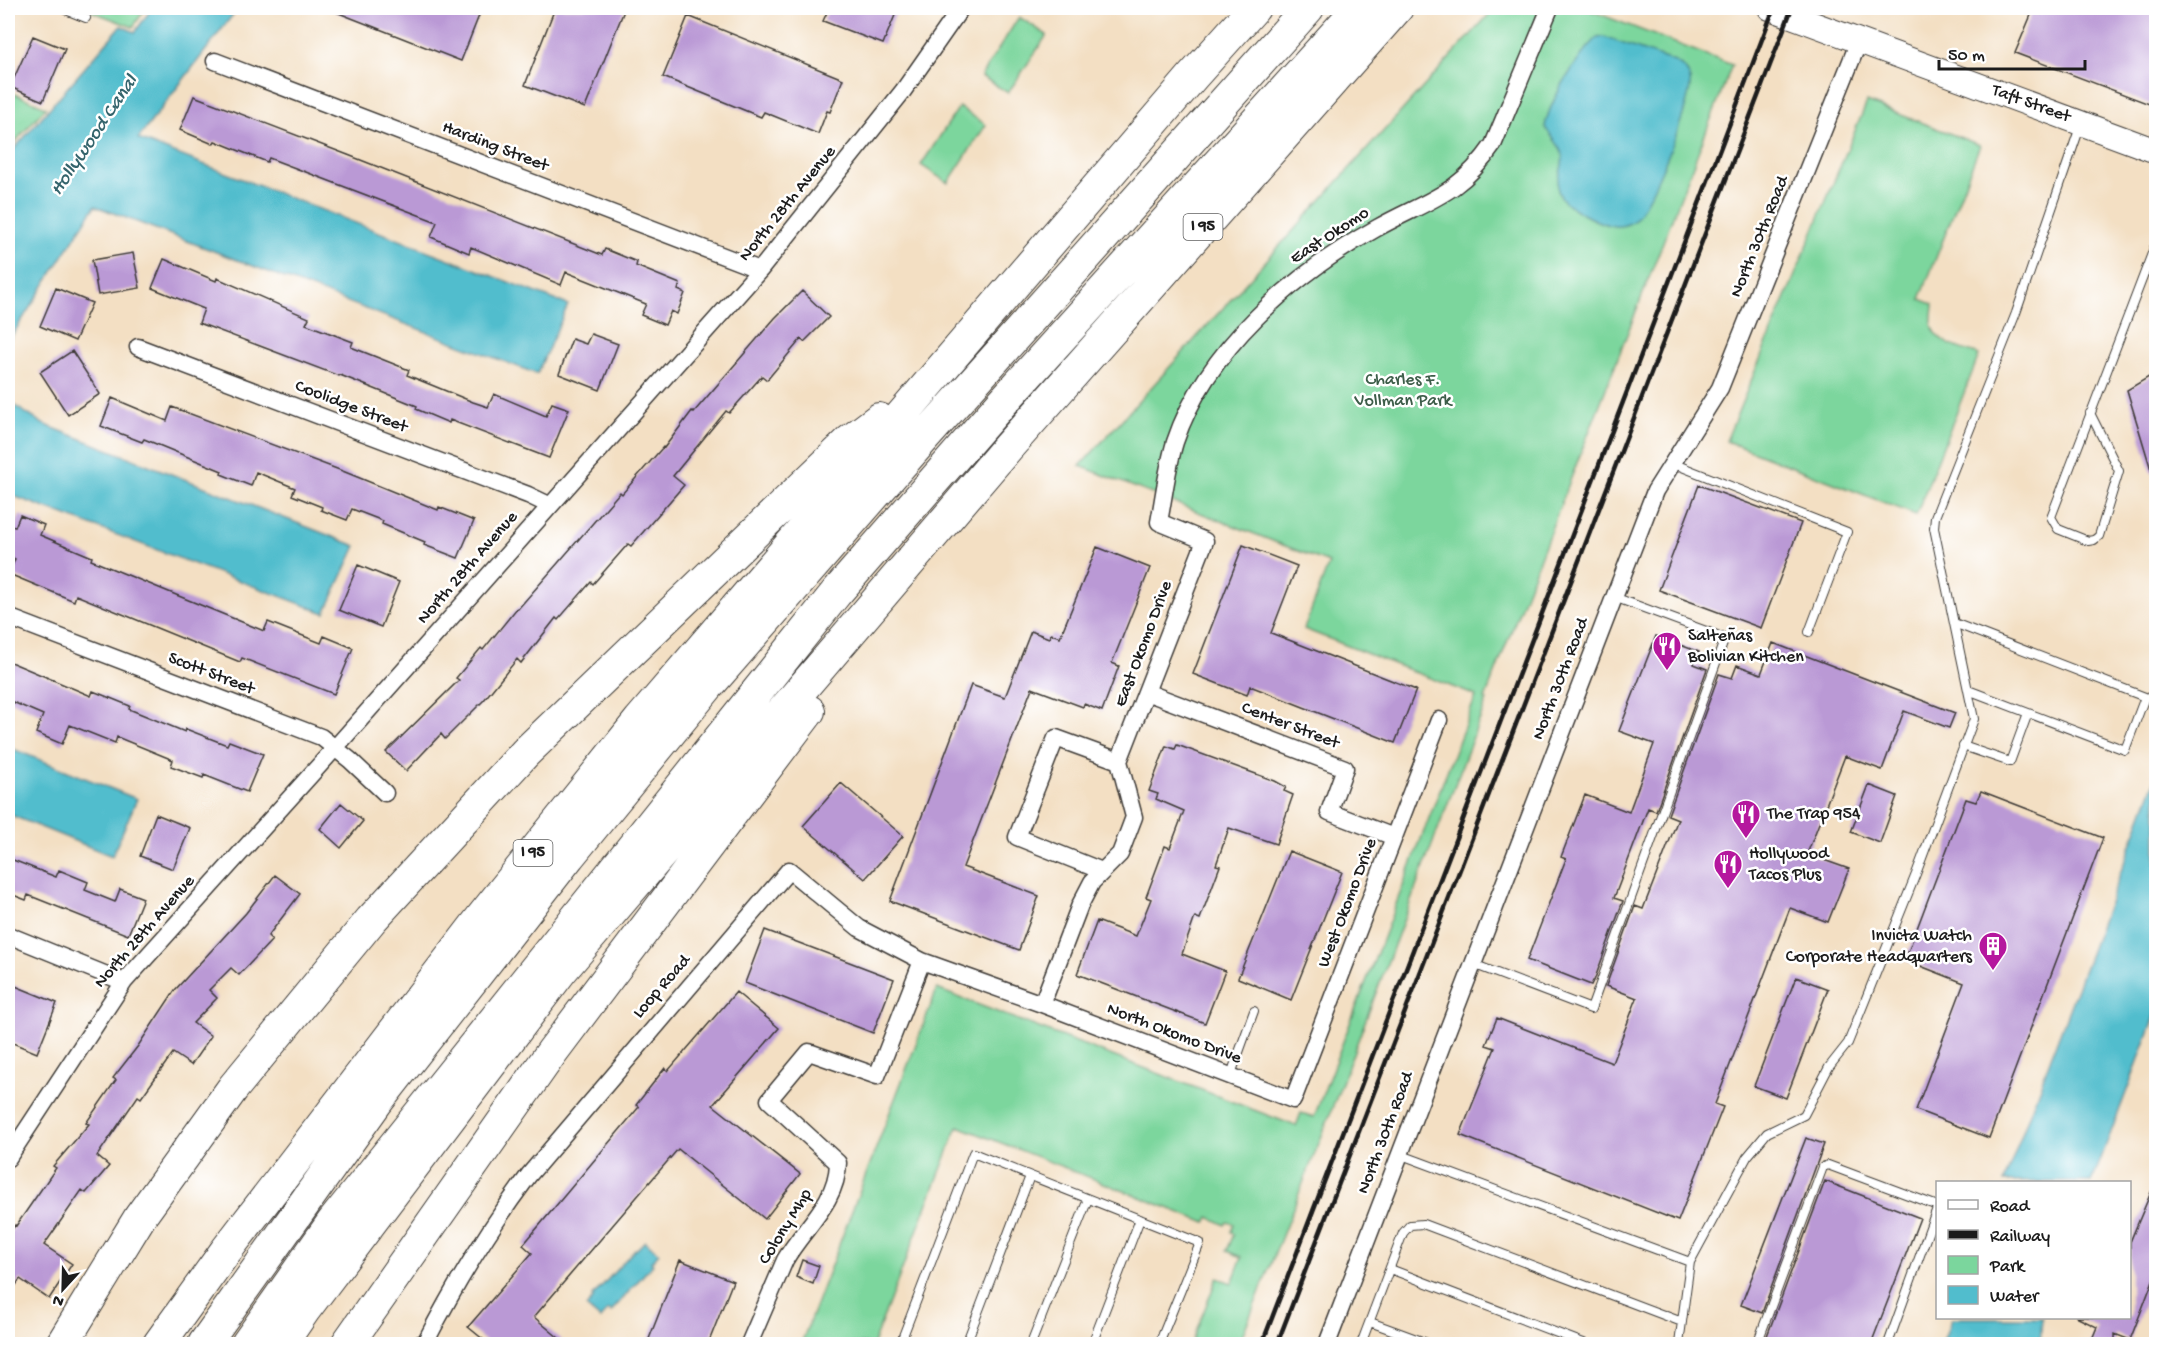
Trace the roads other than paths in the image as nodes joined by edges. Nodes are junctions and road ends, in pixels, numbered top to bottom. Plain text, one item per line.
1 (61, 8) edge
2 (961, 8) edge
3 (1254, 8) edge
4 (1308, 8) edge
5 (1359, 8) edge
6 (1397, 8) edge
7 (1550, 8) edge
8 (1770, 8) edge
9 (86, 18) dead end
10 (1859, 41) junction
11 (215, 61) dead end
12 (2082, 123) junction
13 (2157, 151) edge
14 (2157, 243) edge
15 (760, 270) junction
16 (138, 347) dead end
17 (930, 380) junction
18 (2090, 413) junction
19 (1008, 447) junction
20 (1672, 463) junction
21 (549, 505) junction
22 (1205, 541) joint
23 (1614, 597) junction
24 (8, 617) edge
25 (1954, 623) junction
26 (1809, 632) dead end
27 (1968, 690) junction
28 (1146, 692) junction
29 (2028, 713) junction
30 (1438, 720) dead end
31 (1963, 746) junction
32 (335, 748) junction
33 (1119, 761) junction
34 (385, 793) dead end
35 (1394, 837) junction
36 (789, 870) joint
37 (1102, 871) junction
38 (8, 935) edge
39 (922, 961) junction
40 (1472, 964) junction
41 (124, 982) junction
42 (1042, 1004) junction
43 (1254, 1011) dead end
44 (1230, 1077) junction
45 (1293, 1100) joint
46 (1399, 1154) junction
47 (8, 1158) edge
48 (1030, 1176) junction
49 (1088, 1199) junction
50 (1936, 1206) edge
51 (1936, 1213) edge
52 (1140, 1219) junction
53 (1690, 1262) junction
54 (1390, 1269) junction
55 (1370, 1322) junction
56 (1682, 1322) junction
57 (426, 1343) edge
58 (62, 1344) edge
59 (159, 1344) edge
60 (204, 1344) edge
61 (247, 1344) edge
62 (281, 1344) edge
63 (347, 1344) edge
64 (749, 1344) edge
65 (900, 1344) edge
66 (966, 1344) edge
67 (1031, 1344) edge
68 (1092, 1344) edge
69 (1159, 1344) edge
70 (1327, 1344) edge
71 (1361, 1344) edge
72 (1430, 1344) edge
73 (1586, 1344) edge
74 (1680, 1344) edge
75 (1756, 1344) edge
76 (1888, 1344) edge

1 - 9 lane
2 - 15 street, North 28th Avenue
3 - 17 highway, I 95
4 - 60 highway
5 - 61 highway
6 - 19 highway, I 95
7 - 22 street, East Okomo
8 - 10 street, Taft Street
10 - 12 street, Taft Street
10 - 20 street, North 30th Road
11 - 15 street, Harding Street
12 - 13 street, Taft Street
12 - 25 lane
14 - 18 lane
15 - 21 street, North 28th Avenue
16 - 21 street, Coolidge Street
17 - 58 highway
17 - 59 highway, I 95
18 - 18 lane
19 - 62 highway, I 95
19 - 63 highway
20 - 23 street, North 30th Road
20 - 26 lane
21 - 32 street, North 28th Avenue
22 - 28 street, East Okomo Drive
23 - 40 street, North 30th Road
23 - 40 lane
24 - 32 street, Scott Street
25 - 27 lane
25 - 29 lane
27 - 29 lane
27 - 31 lane
28 - 33 street, East Okomo Drive
28 - 35 street, Center Street
29 - 31 lane
30 - 35 street, West Okomo Drive
31 - 53 lane
32 - 34 street, Scott Street
32 - 41 street, North 28th Avenue
33 - 37 street
33 - 37 street
35 - 45 street, West Okomo Drive
36 - 39 street, North Okomo Drive
36 - 57 street, Loop Road
37 - 42 street
38 - 41 street
39 - 42 street, North Okomo Drive
39 - 64 street, Colony Mhp
40 - 46 street, North 30th Road
41 - 47 street, North 28th Avenue
42 - 44 street, North Okomo Drive
43 - 44 lane
44 - 45 street, North Okomo Drive
46 - 53 lane
46 - 70 street, North 30th Road
48 - 49 lane
48 - 65 lane
48 - 66 lane
49 - 52 lane
49 - 67 lane
50 - 75 lane
51 - 76 lane
52 - 68 lane
52 - 69 lane
53 - 56 lane
54 - 55 lane
54 - 56 lane
54 - 73 lane
55 - 71 lane
55 - 72 lane
56 - 74 lane

